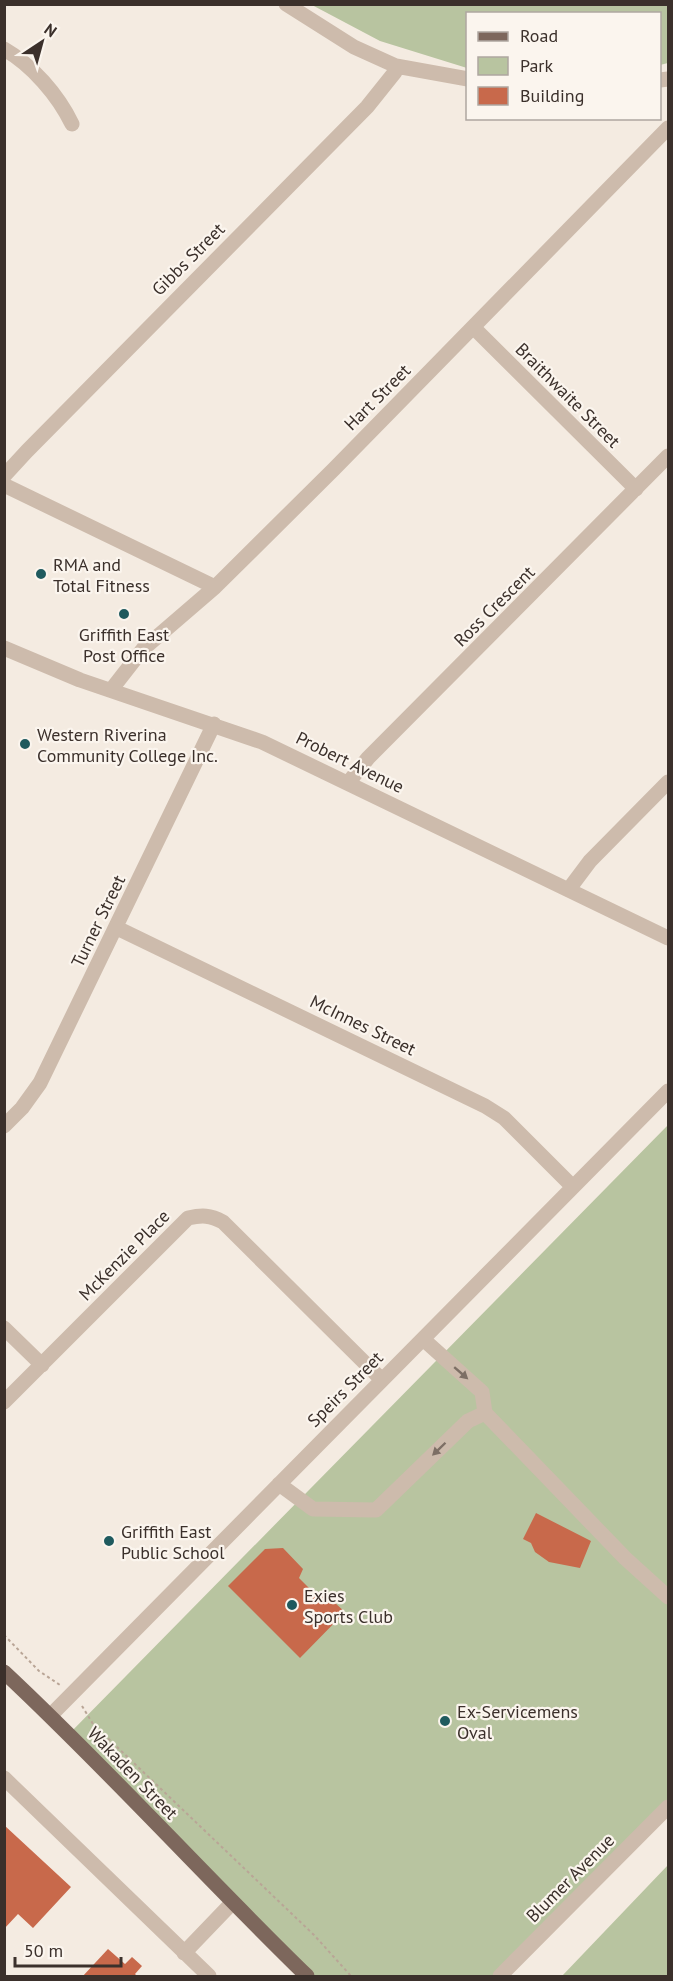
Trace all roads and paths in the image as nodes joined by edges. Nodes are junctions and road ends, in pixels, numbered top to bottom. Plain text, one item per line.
1 (286, 4) edge
2 (4, 49) edge
3 (396, 66) junction
4 (466, 80) edge
5 (72, 124) dead end
6 (669, 128) edge
7 (473, 327) junction
8 (669, 456) edge
9 (4, 477) edge
10 (4, 485) edge
11 (636, 489) junction
12 (215, 587) junction
13 (4, 648) edge
14 (111, 690) junction
15 (214, 724) junction
16 (669, 782) edge
17 (348, 783) junction
18 (568, 889) junction
19 (117, 928) junction
20 (669, 938) edge
21 (669, 1091) edge
22 (4, 1126) edge
23 (573, 1186) junction
24 (4, 1328) edge
25 (423, 1339) junction
26 (42, 1365) junction
27 (382, 1380) junction
28 (4, 1402) edge
29 (485, 1413) junction
30 (279, 1484) junction
31 (669, 1597) edge
32 (4, 1635) edge
33 (4, 1672) edge
34 (71, 1696) junction
35 (51, 1715) junction
36 (4, 1778) edge
37 (669, 1807) edge
38 (232, 1903) junction
39 (184, 1953) junction
40 (209, 1977) edge
41 (307, 1977) edge
42 (351, 1977) edge
43 (500, 1977) edge

1 - 3 street
2 - 5 street
3 - 4 street
3 - 9 street, Gibbs Street
6 - 7 street, Hart Street
7 - 11 street, Braithwaite Street
7 - 12 street, Hart Street
8 - 11 street, Ross Crescent
10 - 12 street
11 - 17 street, Ross Crescent
12 - 14 street, Hart Street
13 - 14 street, Probert Avenue
14 - 15 street, Probert Avenue
15 - 17 street, Probert Avenue
15 - 19 street, Turner Street
16 - 18 street
17 - 18 street, Probert Avenue
18 - 20 street, Probert Avenue
19 - 22 street, Turner Street
19 - 23 street, McInnes Street
21 - 23 street, Speirs Street
23 - 25 street, Speirs Street
24 - 26 street
25 - 27 street, Speirs Street
25 -> 29 street
26 - 27 street, McKenzie Place
26 - 28 street, McKenzie Place
27 - 30 street, Speirs Street
29 -> 30 street
29 - 31 street
30 - 34 street, Speirs Street
32 - 34 path
33 - 35 main road, Wakaden Street
34 - 35 street, Speirs Street
34 - 42 path
35 - 38 main road, Wakaden Street
36 - 39 street
37 - 43 street, Blumer Avenue
38 - 39 street
38 - 41 main road, Wakaden Street
39 - 40 street

